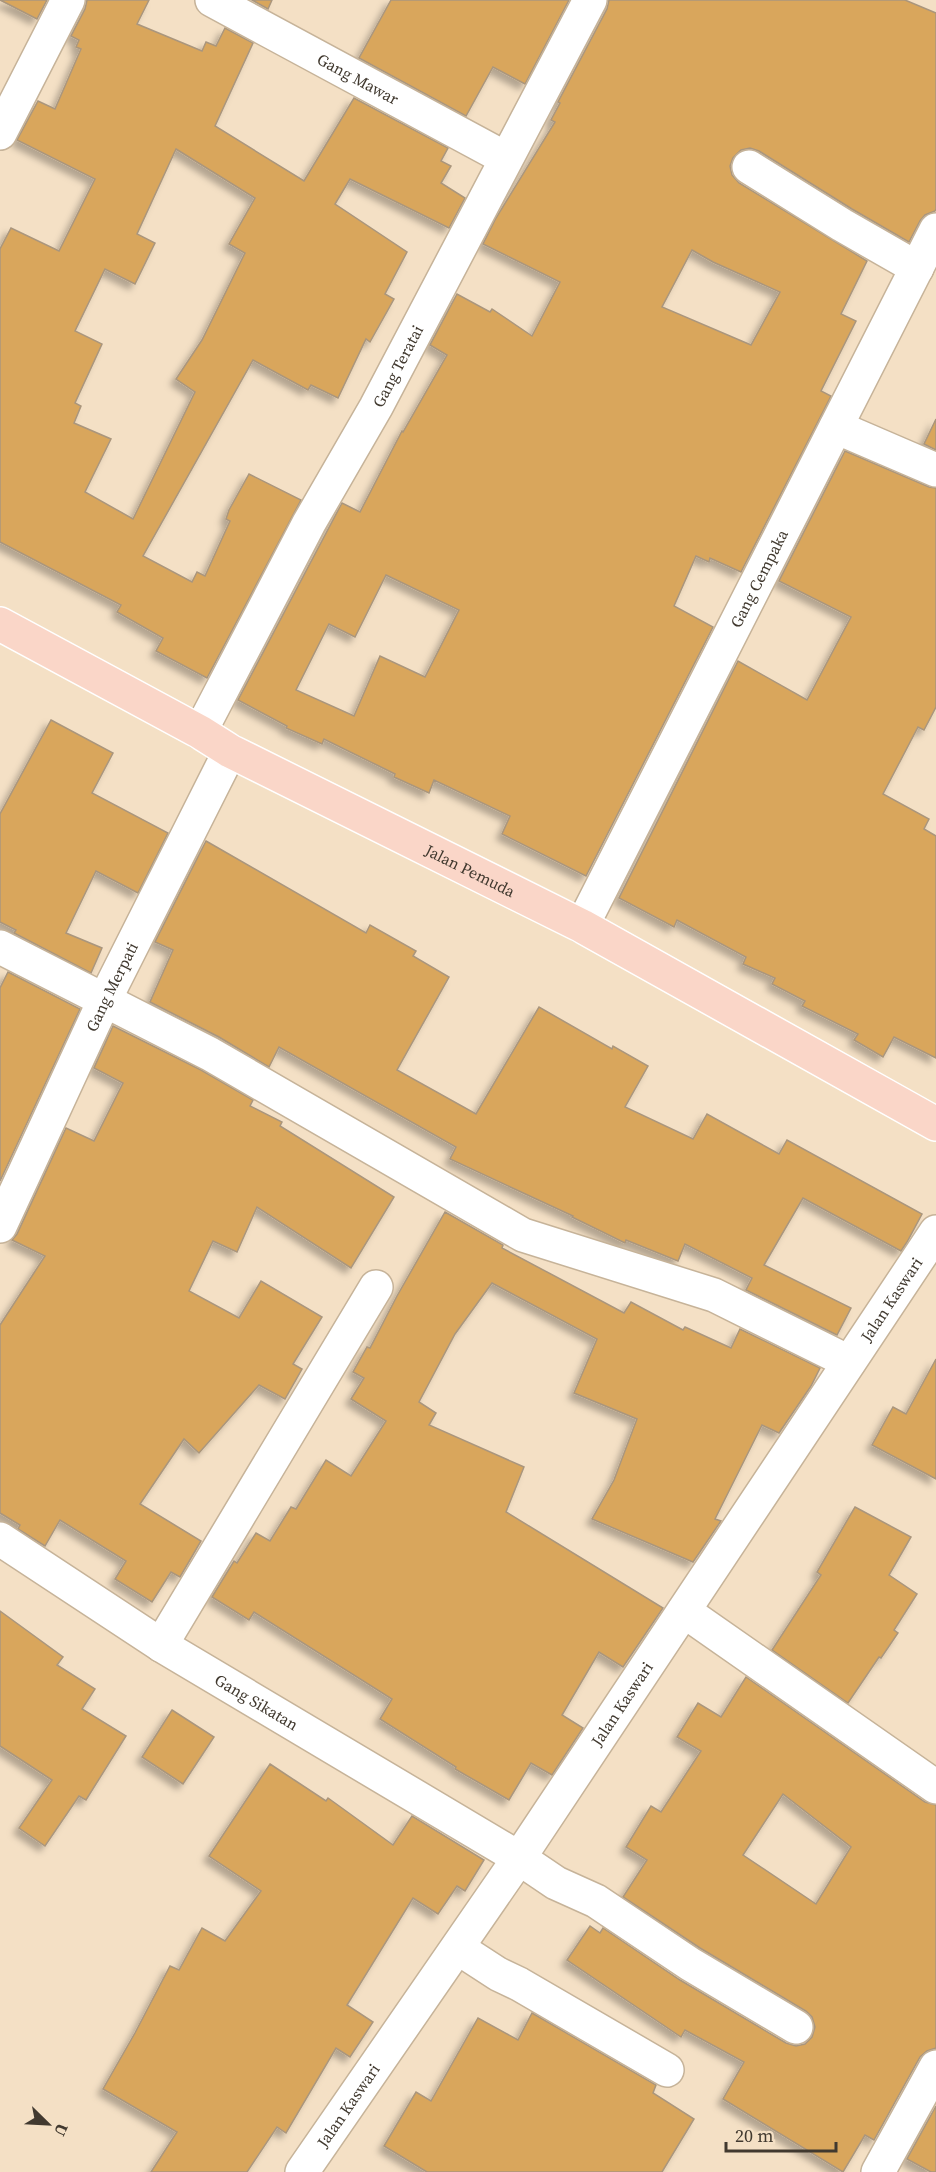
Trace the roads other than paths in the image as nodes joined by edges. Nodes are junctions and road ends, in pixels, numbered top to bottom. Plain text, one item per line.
1 (68, 0) edge
2 (212, 0) edge
3 (591, 0) edge
4 (0, 133) edge
5 (506, 158) junction
6 (749, 167) dead end
7 (936, 230) edge
8 (917, 268) junction
9 (836, 427) junction
10 (936, 470) edge
11 (0, 624) edge
12 (201, 732) junction
13 (230, 751) junction
14 (582, 926) junction
15 (0, 947) edge
16 (104, 1001) junction
17 (936, 1124) edge
18 (0, 1226) edge
19 (936, 1232) edge
20 (376, 1287) dead end
21 (849, 1362) junction
22 (0, 1539) edge
23 (684, 1611) junction
24 (161, 1645) junction
25 (936, 1787) edge
26 (519, 1858) junction
27 (458, 1948) junction
28 (796, 2027) dead end
29 (936, 2067) edge
30 (667, 2070) dead end
31 (302, 2172) edge
32 (878, 2172) edge

1 - 4 street
2 - 5 street, Gang Mawar
3 - 5 street, Gang Teratai
5 - 12 street, Gang Teratai
6 - 8 street
7 - 8 street, Gang Cempaka
8 - 9 street, Gang Cempaka
9 - 10 street
9 - 14 street, Gang Cempaka
11 - 12 main road, Jalan Pemuda
12 - 13 main road, Jalan Pemuda
13 - 14 main road, Jalan Pemuda
13 - 16 street, Gang Merpati
14 - 17 main road, Jalan Pemuda
15 - 16 street
16 - 18 street, Gang Merpati
16 - 21 street
19 - 21 street, Jalan Kaswari
20 - 24 street
21 - 23 street, Jalan Kaswari
22 - 24 street, Gang Sikatan
23 - 25 street
23 - 26 street, Jalan Kaswari
24 - 26 street, Gang Sikatan
26 - 27 street, Jalan Kaswari
26 - 28 street, Gang Sikatan
27 - 30 street
27 - 31 street, Jalan Kaswari
29 - 32 street

